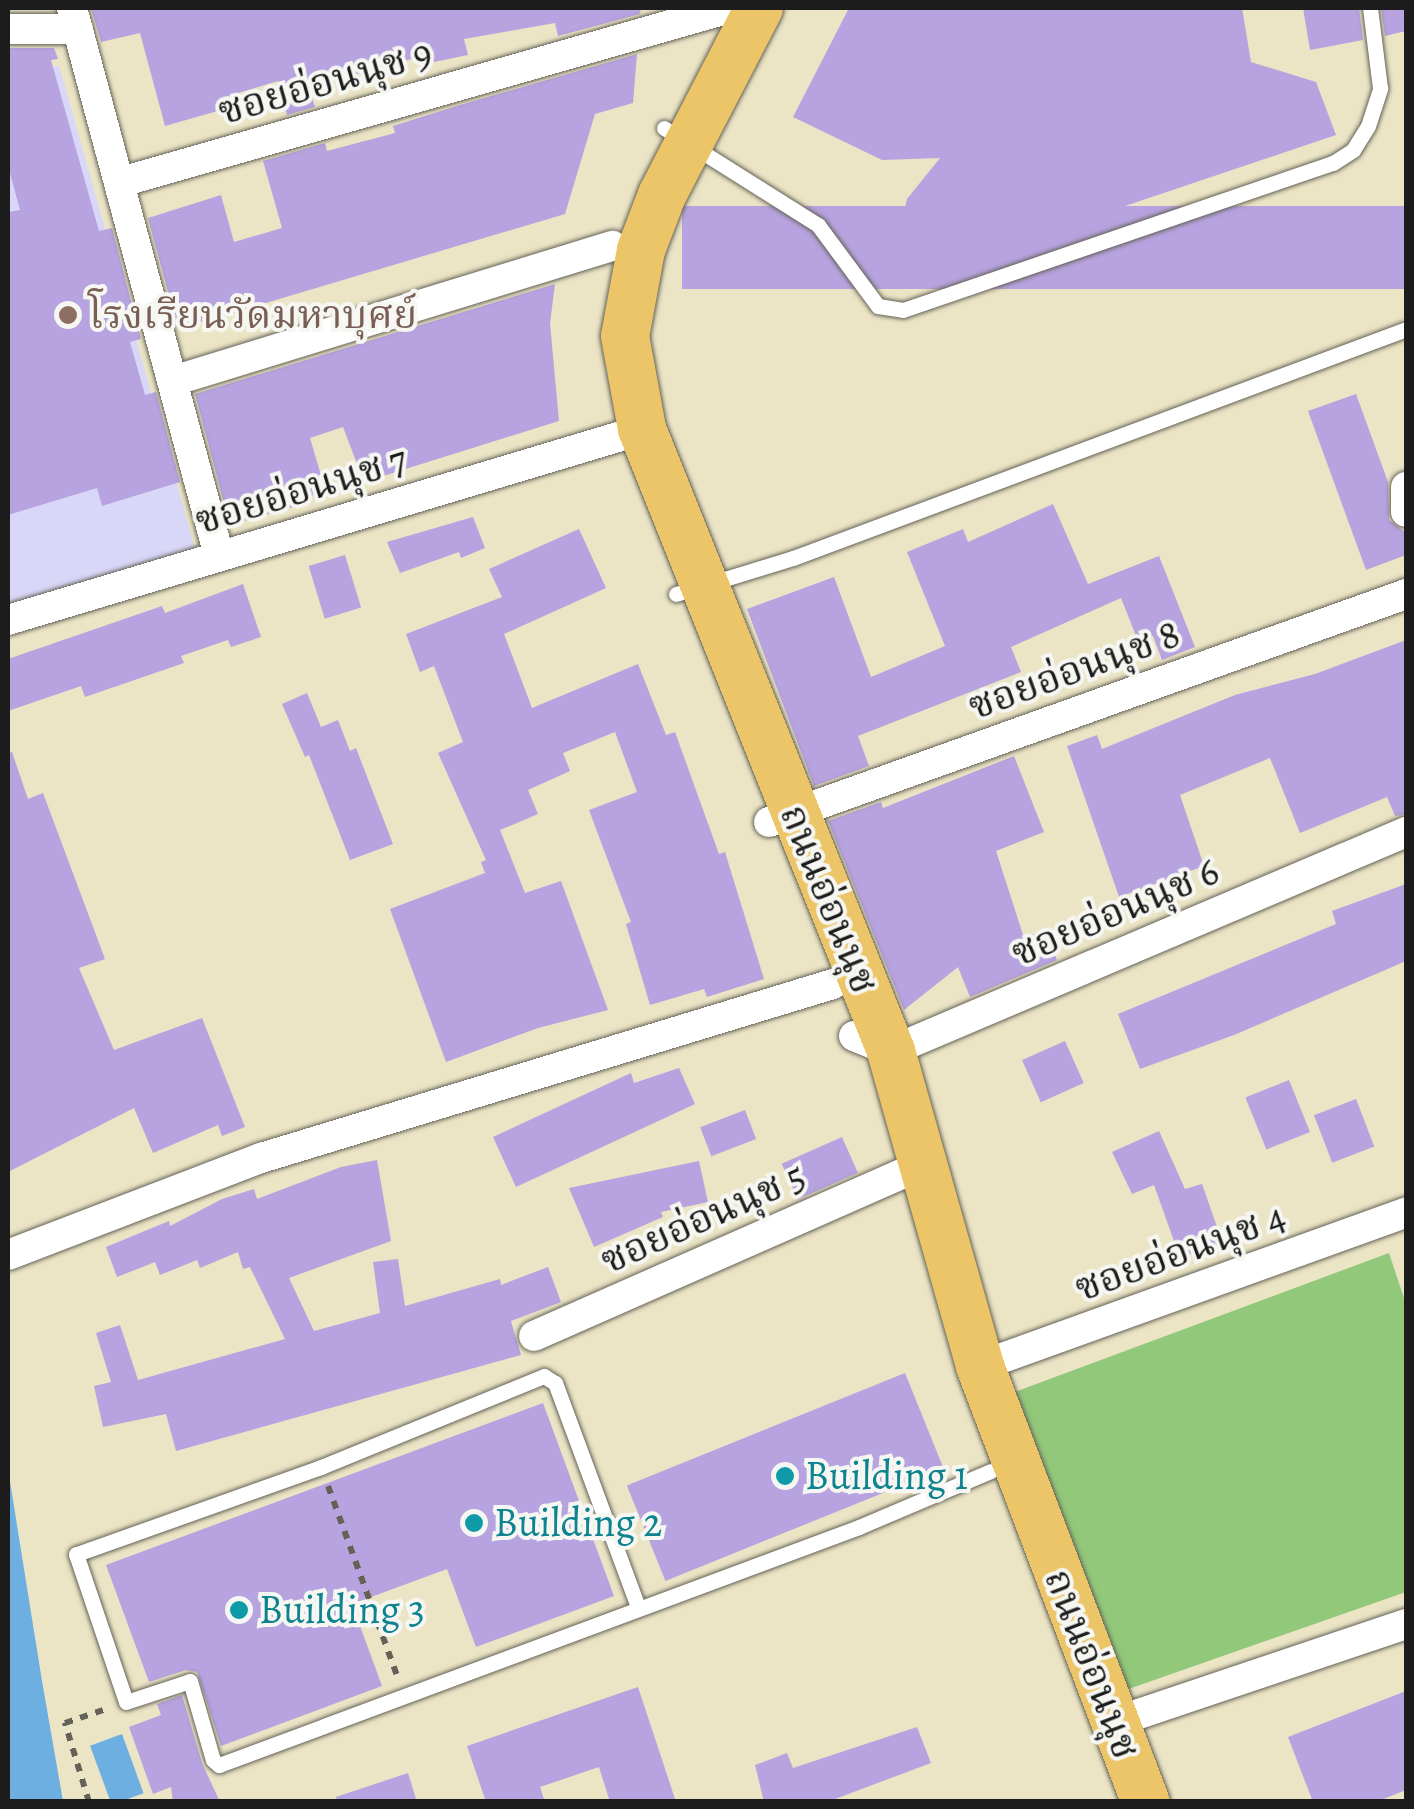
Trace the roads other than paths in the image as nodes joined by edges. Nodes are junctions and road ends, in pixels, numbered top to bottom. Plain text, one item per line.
1 (736, 8) edge
2 (1370, 8) edge
3 (75, 18) edge
4 (8, 29) edge
5 (677, 136) junction
6 (121, 182) junction
7 (613, 246) junction
8 (1406, 329) edge
9 (174, 381) junction
10 (618, 437) junction
11 (1406, 487) edge
12 (1406, 512) edge
13 (219, 556) junction
14 (690, 589) junction
15 (1406, 594) edge
16 (8, 620) edge
17 (782, 817) junction
18 (1406, 832) edge
19 (833, 984) junction
20 (872, 1044) junction
21 (904, 1174) junction
22 (1406, 1213) edge
23 (8, 1254) edge
24 (534, 1336) dead end
25 (980, 1366) junction
26 (1002, 1466) junction
27 (638, 1607) junction
28 (1406, 1624) edge
29 (1104, 1726) junction
30 (1121, 1802) edge
31 (1146, 1802) edge

1 - 5 main road, ถนนอ่อนนุช
1 - 6 street, ซอยอ่อนนุช 9
2 - 5 lane
3 - 4 street
3 - 6 street
5 - 7 main road, ถนนอ่อนนุช
5 - 14 main road, ถนนอ่อนนุช
6 - 9 street
7 - 9 street
7 - 10 main road, ถนนอ่อนนุช
8 - 14 lane
9 - 13 street
10 - 13 street, ซอยอ่อนนุช 7
10 - 14 main road, ถนนอ่อนนุช
11 - 12 street
13 - 16 street, ซอยอ่อนนุช 7
14 - 17 main road, ถนนอ่อนนุช
15 - 17 street, ซอยอ่อนนุช 8
17 - 19 main road, ถนนอ่อนนุช
17 - 20 main road, ถนนอ่อนนุช
18 - 20 street, ซอยอ่อนนุช 6
19 - 20 main road, ถนนอ่อนนุช
19 - 23 street
20 - 21 main road, ถนนอ่อนนุช
20 - 25 main road, ถนนอ่อนนุช
21 - 24 street, ซอยอ่อนนุช 5
21 - 26 main road, ถนนอ่อนนุช
22 - 25 street, ซอยอ่อนนุช 4
25 - 26 main road, ถนนอ่อนนุช
26 - 27 lane
26 - 29 main road, ถนนอ่อนนุช
27 - 27 lane
28 - 29 street
29 - 30 main road, ถนนอ่อนนุช
29 - 31 main road, ถนนอ่อนนุช

